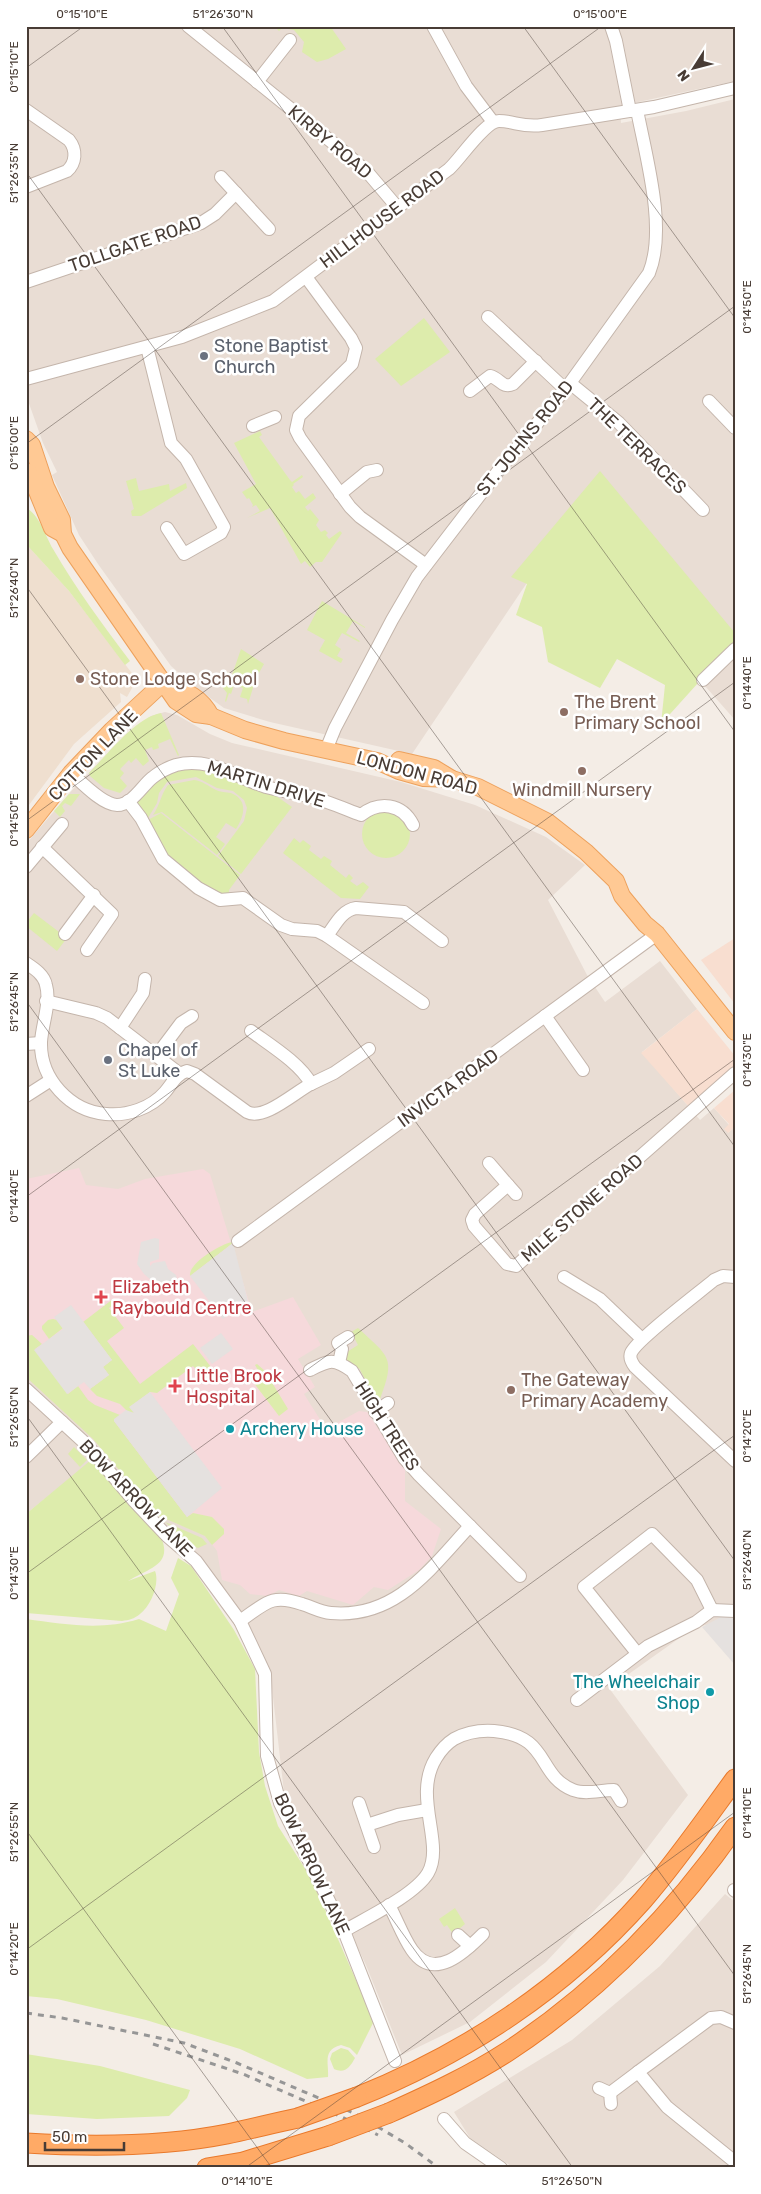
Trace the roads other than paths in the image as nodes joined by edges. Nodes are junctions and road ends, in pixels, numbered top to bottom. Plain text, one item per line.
1 (188, 26) edge
2 (433, 26) edge
3 (611, 26) edge
4 (290, 40) dead end
5 (257, 82) junction
6 (735, 88) edge
7 (26, 110) edge
8 (634, 110) junction
9 (493, 122) junction
10 (221, 177) dead end
11 (26, 188) edge
12 (236, 193) junction
13 (397, 207) junction
14 (269, 229) dead end
15 (306, 276) junction
16 (26, 282) edge
17 (488, 317) dead end
18 (146, 348) junction
19 (536, 361) junction
20 (26, 379) edge
21 (567, 386) junction
22 (470, 390) dead end
23 (709, 401) dead end
24 (275, 417) dead end
25 (253, 426) dead end
26 (735, 428) edge
27 (26, 439) edge
28 (378, 470) dead end
29 (30, 471) edge
30 (36, 493) edge
31 (340, 494) junction
32 (703, 510) dead end
33 (167, 528) dead end
34 (426, 565) junction
35 (735, 648) edge
36 (704, 680) dead end
37 (163, 683) junction
38 (326, 750) junction
39 (71, 773) junction
40 (128, 801) junction
41 (62, 824) dead end
42 (413, 825) dead end
43 (26, 830) edge
44 (42, 847) junction
45 (26, 867) edge
46 (94, 895) junction
47 (65, 934) dead end
48 (657, 934) junction
49 (326, 936) junction
50 (442, 941) dead end
51 (87, 950) dead end
52 (26, 963) edge
53 (145, 979) dead end
54 (46, 1001) junction
55 (423, 1004) dead end
56 (192, 1016) dead end
57 (545, 1016) junction
58 (120, 1028) junction
59 (252, 1031) dead end
60 (735, 1032) edge
61 (41, 1043) junction
62 (26, 1044) edge
63 (369, 1049) dead end
64 (157, 1055) junction
65 (583, 1070) dead end
66 (735, 1073) edge
67 (180, 1074) junction
68 (51, 1080) junction
69 (311, 1084) junction
70 (26, 1096) edge
71 (489, 1163) dead end
72 (238, 1241) dead end
73 (735, 1277) edge
74 (574, 1278) dead end
75 (348, 1337) dead end
76 (642, 1339) junction
77 (339, 1363) junction
78 (310, 1370) dead end
79 (26, 1390) edge
80 (388, 1403) dead end
81 (376, 1412) junction
82 (62, 1422) junction
83 (26, 1457) edge
84 (735, 1460) edge
85 (470, 1526) junction
86 (520, 1576) dead end
87 (712, 1610) junction
88 (735, 1611) edge
89 (240, 1621) junction
90 (637, 1654) junction
91 (577, 1700) dead end
92 (735, 1779) edge
93 (621, 1801) dead end
94 (359, 1804) dead end
95 (427, 1810) junction
96 (366, 1825) junction
97 (735, 1827) edge
98 (374, 1847) dead end
99 (389, 1905) junction
100 (344, 1930) junction
101 (458, 1935) dead end
102 (735, 2023) edge
103 (395, 2061) dead end
104 (638, 2072) junction
105 (607, 2095) dead end
106 (444, 2119) dead end
107 (26, 2143) edge
108 (735, 2162) edge
109 (207, 2168) edge
110 (501, 2168) edge

1 - 5 street, KIRBY ROAD
2 - 9 street
3 - 8 street, ST. JOHNS ROAD
4 - 5 street
5 - 13 street, KIRBY ROAD
6 - 8 street
7 - 11 street
8 - 9 street
8 - 21 street, ST. JOHNS ROAD
9 - 13 street, HILLHOUSE ROAD
10 - 12 street
12 - 14 street
12 - 16 street, TOLLGATE ROAD
13 - 15 street, HILLHOUSE ROAD
15 - 18 street, HILLHOUSE ROAD
15 - 31 street
17 - 19 street, THE TERRACES
18 - 20 street, HILLHOUSE ROAD
18 - 33 street
19 - 21 street, THE TERRACES
19 - 22 street
21 - 32 street, THE TERRACES
21 - 34 street, ST. JOHNS ROAD
23 - 26 street
24 - 25 street
27 - 29 main road
28 - 31 street
29 - 30 main road
30 - 37 main road
31 - 34 street
34 - 38 street, ST. JOHNS ROAD
35 - 36 street
37 - 38 main road, LONDON ROAD
37 - 39 main road, COTTON LANE
38 - 48 main road, LONDON ROAD
39 - 40 street
39 - 43 main road, COTTON LANE
40 - 42 street, MARTIN DRIVE
40 - 49 street
41 - 44 street
44 - 45 street
44 - 46 street
46 - 47 street
46 - 51 street
48 - 57 street, INVICTA ROAD
48 - 60 main road
49 - 50 street
49 - 55 street
52 - 54 street
53 - 58 street
54 - 58 street
54 - 61 street
56 - 64 street
57 - 65 street
57 - 72 street, INVICTA ROAD
58 - 64 street
59 - 69 street
61 - 62 street
61 - 68 street
63 - 69 street
64 - 67 street
66 - 71 street, MILE STONE ROAD
67 - 68 street
67 - 69 street
68 - 70 street
73 - 76 street
74 - 76 street
75 - 77 street
76 - 84 street
77 - 78 street
77 - 81 street, HIGH TREES
79 - 82 street, BOW ARROW LANE
80 - 81 street
81 - 85 street, HIGH TREES
82 - 83 street
82 - 89 street, BOW ARROW LANE
85 - 86 street, HIGH TREES
85 - 89 street
87 - 88 street
87 - 90 street
87 - 90 street
89 - 100 street, BOW ARROW LANE
90 - 91 street
92 - 107 highway, bridge
93 - 95 street
94 - 96 street
95 - 96 street
95 - 99 street
96 - 98 street
97 - 109 highway, bridge
99 - 100 street
99 - 101 street
100 - 103 street, BOW ARROW LANE
102 - 104 street
104 - 105 street
104 - 108 street
106 - 110 street

